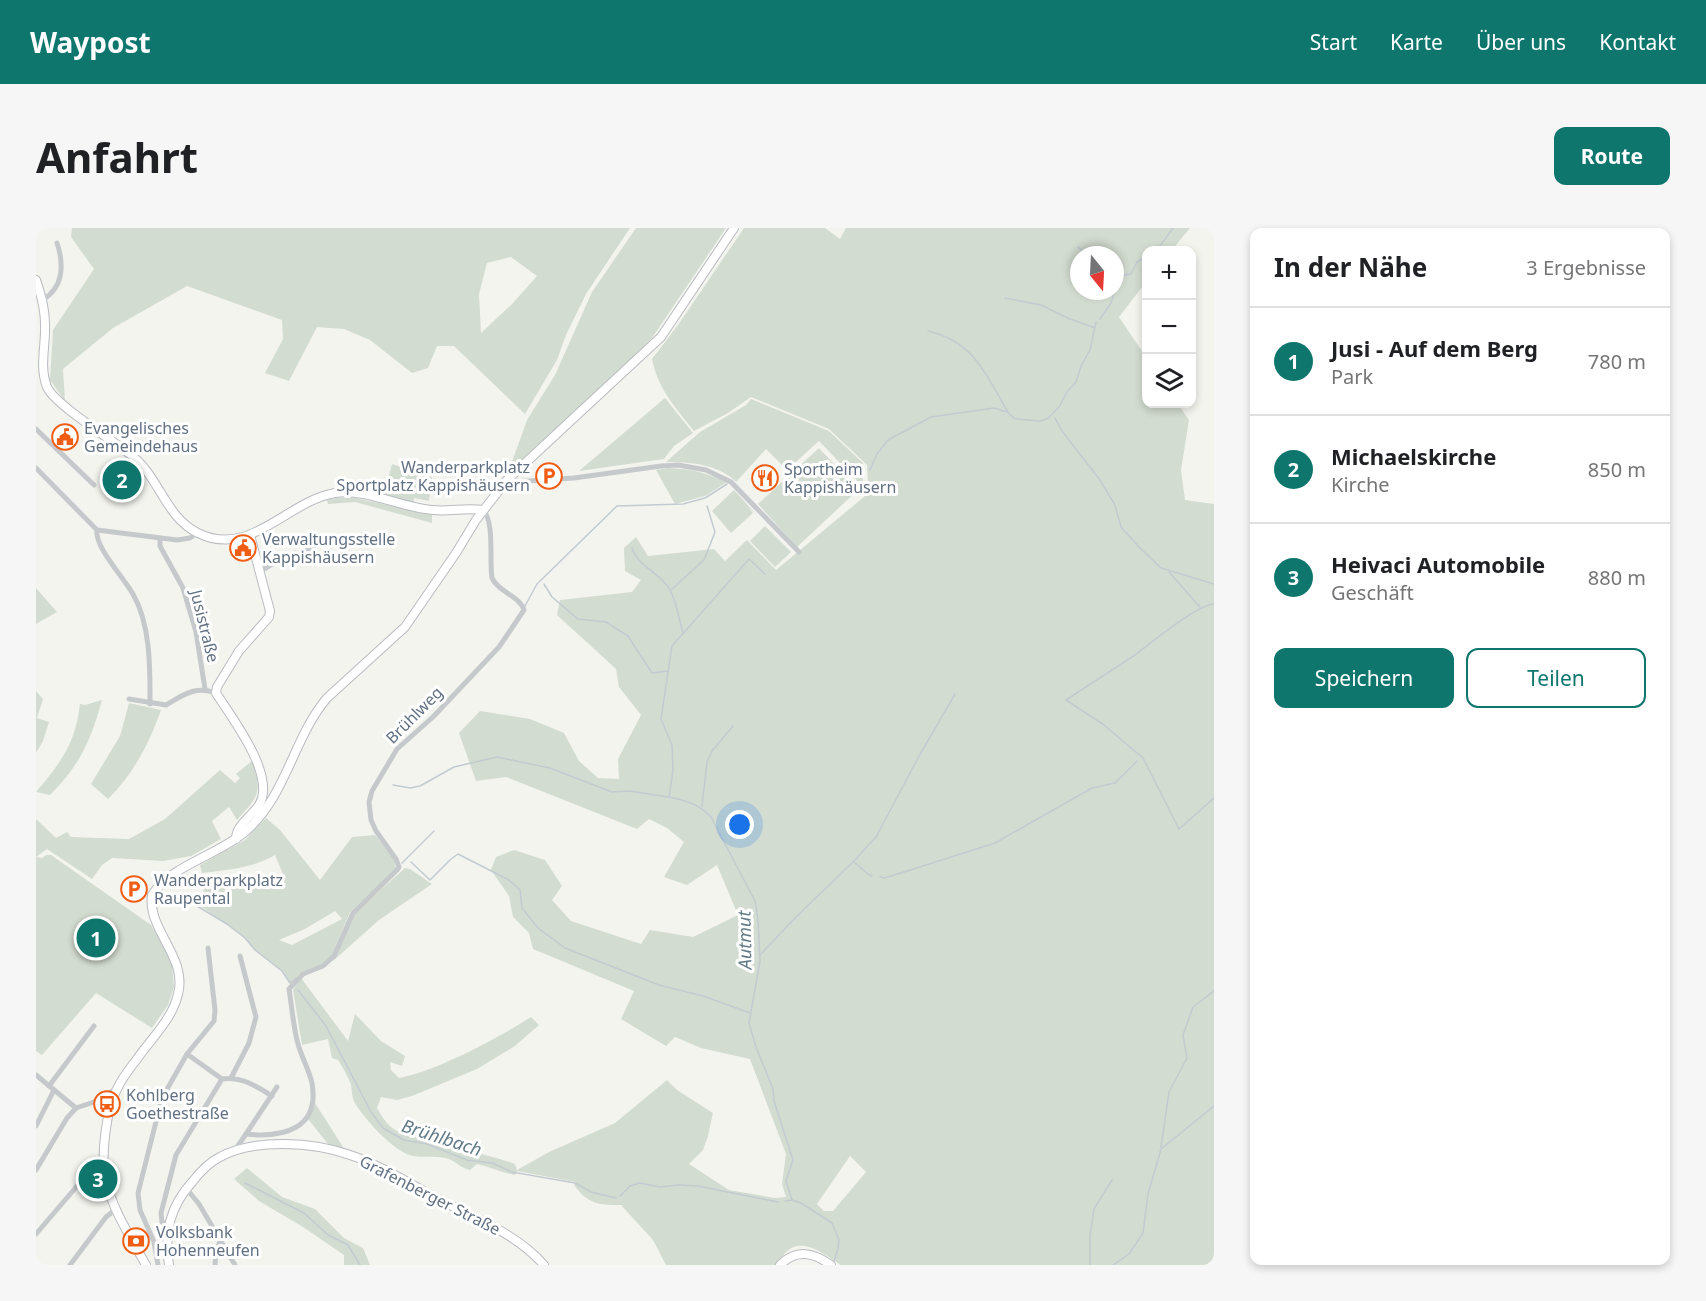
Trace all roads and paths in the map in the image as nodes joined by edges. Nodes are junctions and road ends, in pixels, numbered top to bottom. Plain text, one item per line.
1 (734, 228) edge
2 (57, 243) dead end
3 (36, 282) edge
4 (42, 300) junction
5 (36, 429) edge
6 (36, 468) edge
7 (507, 480) junction
8 (94, 485) dead end
9 (483, 510) junction
10 (97, 530) junction
11 (197, 533) junction
12 (250, 535) junction
13 (160, 539) junction
14 (317, 545) dead end
15 (799, 552) dead end
16 (259, 572) junction
17 (205, 689) junction
18 (216, 693) junction
19 (129, 699) dead end
20 (150, 704) junction
21 (236, 839) junction
22 (208, 948) dead end
23 (240, 956) dead end
24 (94, 1026) dead end
25 (187, 1054) junction
26 (36, 1076) edge
27 (231, 1077) junction
28 (222, 1079) junction
29 (277, 1087) dead end
30 (51, 1088) junction
31 (116, 1089) junction
32 (272, 1096) junction
33 (76, 1108) junction
34 (36, 1126) edge
35 (246, 1134) junction
36 (234, 1151) junction
37 (104, 1160) junction
38 (36, 1170) edge
39 (186, 1188) junction
40 (117, 1209) junction
41 (167, 1226) junction
42 (36, 1234) edge
43 (221, 1239) junction
44 (142, 1263) edge
45 (830, 1264) edge
46 (70, 1265) edge
47 (158, 1265) edge
48 (169, 1265) edge
49 (215, 1265) edge
50 (235, 1265) edge
51 (544, 1265) edge
52 (780, 1265) edge

1 - 7 street
2 - 4 street
3 - 4 street
4 - 11 street
5 - 8 street
6 - 10 street
7 - 9 street
7 - 15 street
9 - 12 street
9 - 21 street
9 - 35 street, Brühlweg
10 - 13 street
10 - 20 street
11 - 12 street
11 - 13 street
12 - 16 street
13 - 17 street, Jusistraße
14 - 16 street
16 - 18 street
17 - 18 street
17 - 20 street
18 - 21 street
19 - 20 street
21 - 31 street
22 - 25 street
23 - 27 street
24 - 30 street
25 - 28 street
25 - 47 street
26 - 30 street
27 - 28 street
27 - 32 street
28 - 41 street
29 - 32 street
30 - 33 street
30 - 34 street
31 - 33 street
31 - 37 street
32 - 35 street
33 - 38 street
35 - 36 street
36 - 39 street, Grafenberger Straße
36 - 51 street, Grafenberger Straße
37 - 40 street
37 - 42 street
39 - 41 street, Grafenberger Straße
39 - 43 street
40 - 44 street
40 - 46 street
41 - 48 street, Grafenberger Straße
43 - 49 street
43 - 50 street
45 - 52 street

